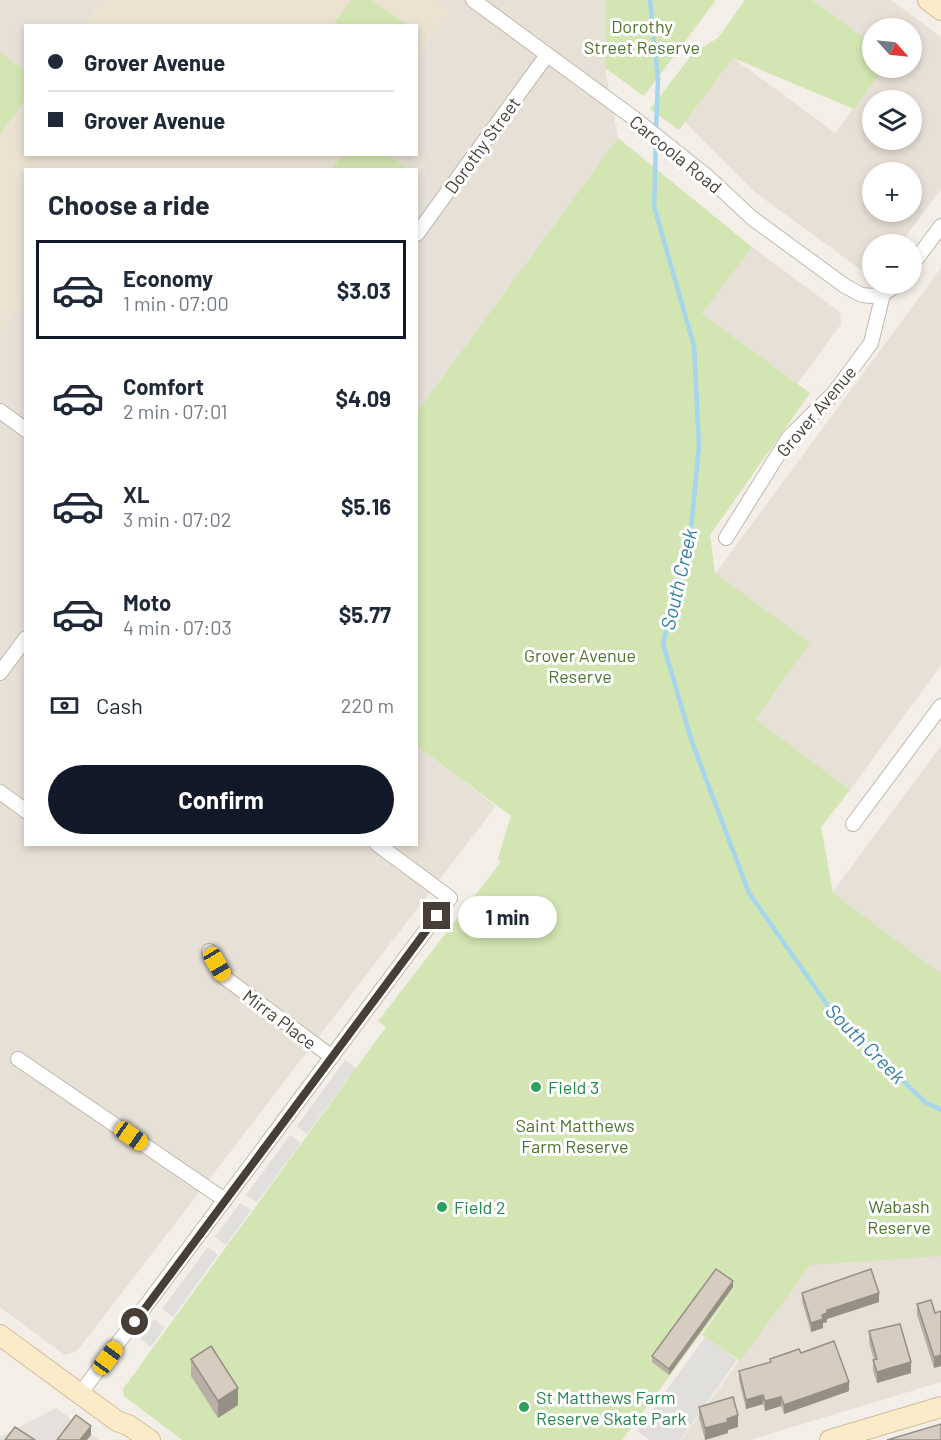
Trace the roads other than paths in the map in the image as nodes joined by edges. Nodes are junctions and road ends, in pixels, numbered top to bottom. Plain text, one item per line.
1 (473, 0) edge
2 (928, 0) edge
3 (941, 10) edge
4 (547, 55) junction
5 (941, 226) edge
6 (418, 233) edge
7 (922, 252) edge
8 (883, 294) joint
9 (0, 411) edge
10 (24, 429) edge
11 (726, 538) dead end
12 (24, 641) edge
13 (0, 673) edge
14 (941, 706) edge
15 (0, 792) edge
16 (24, 810) edge
17 (853, 824) dead end
18 (380, 846) edge
19 (209, 951) dead end
20 (332, 1057) junction
21 (18, 1059) dead end
22 (225, 1200) junction
23 (0, 1335) edge
24 (80, 1394) junction
25 (941, 1407) edge
26 (117, 1421) junction
27 (854, 1437) edge
28 (129, 1440) edge
29 (150, 1440) edge
30 (830, 1440) edge

1 - 4 street, Carcoola Road
2 - 3 street
4 - 6 street, Dorothy Street
4 - 8 street, Carcoola Road
5 - 7 street
8 - 11 street, Grover Avenue
9 - 10 street
12 - 13 street
14 - 17 street
15 - 16 street
18 - 20 street
19 - 20 street, Mirra Place
20 - 22 street
21 - 22 street
22 - 24 street
23 - 24 street
24 - 26 street
25 - 27 street
26 - 28 street
26 - 29 street
27 - 30 street

